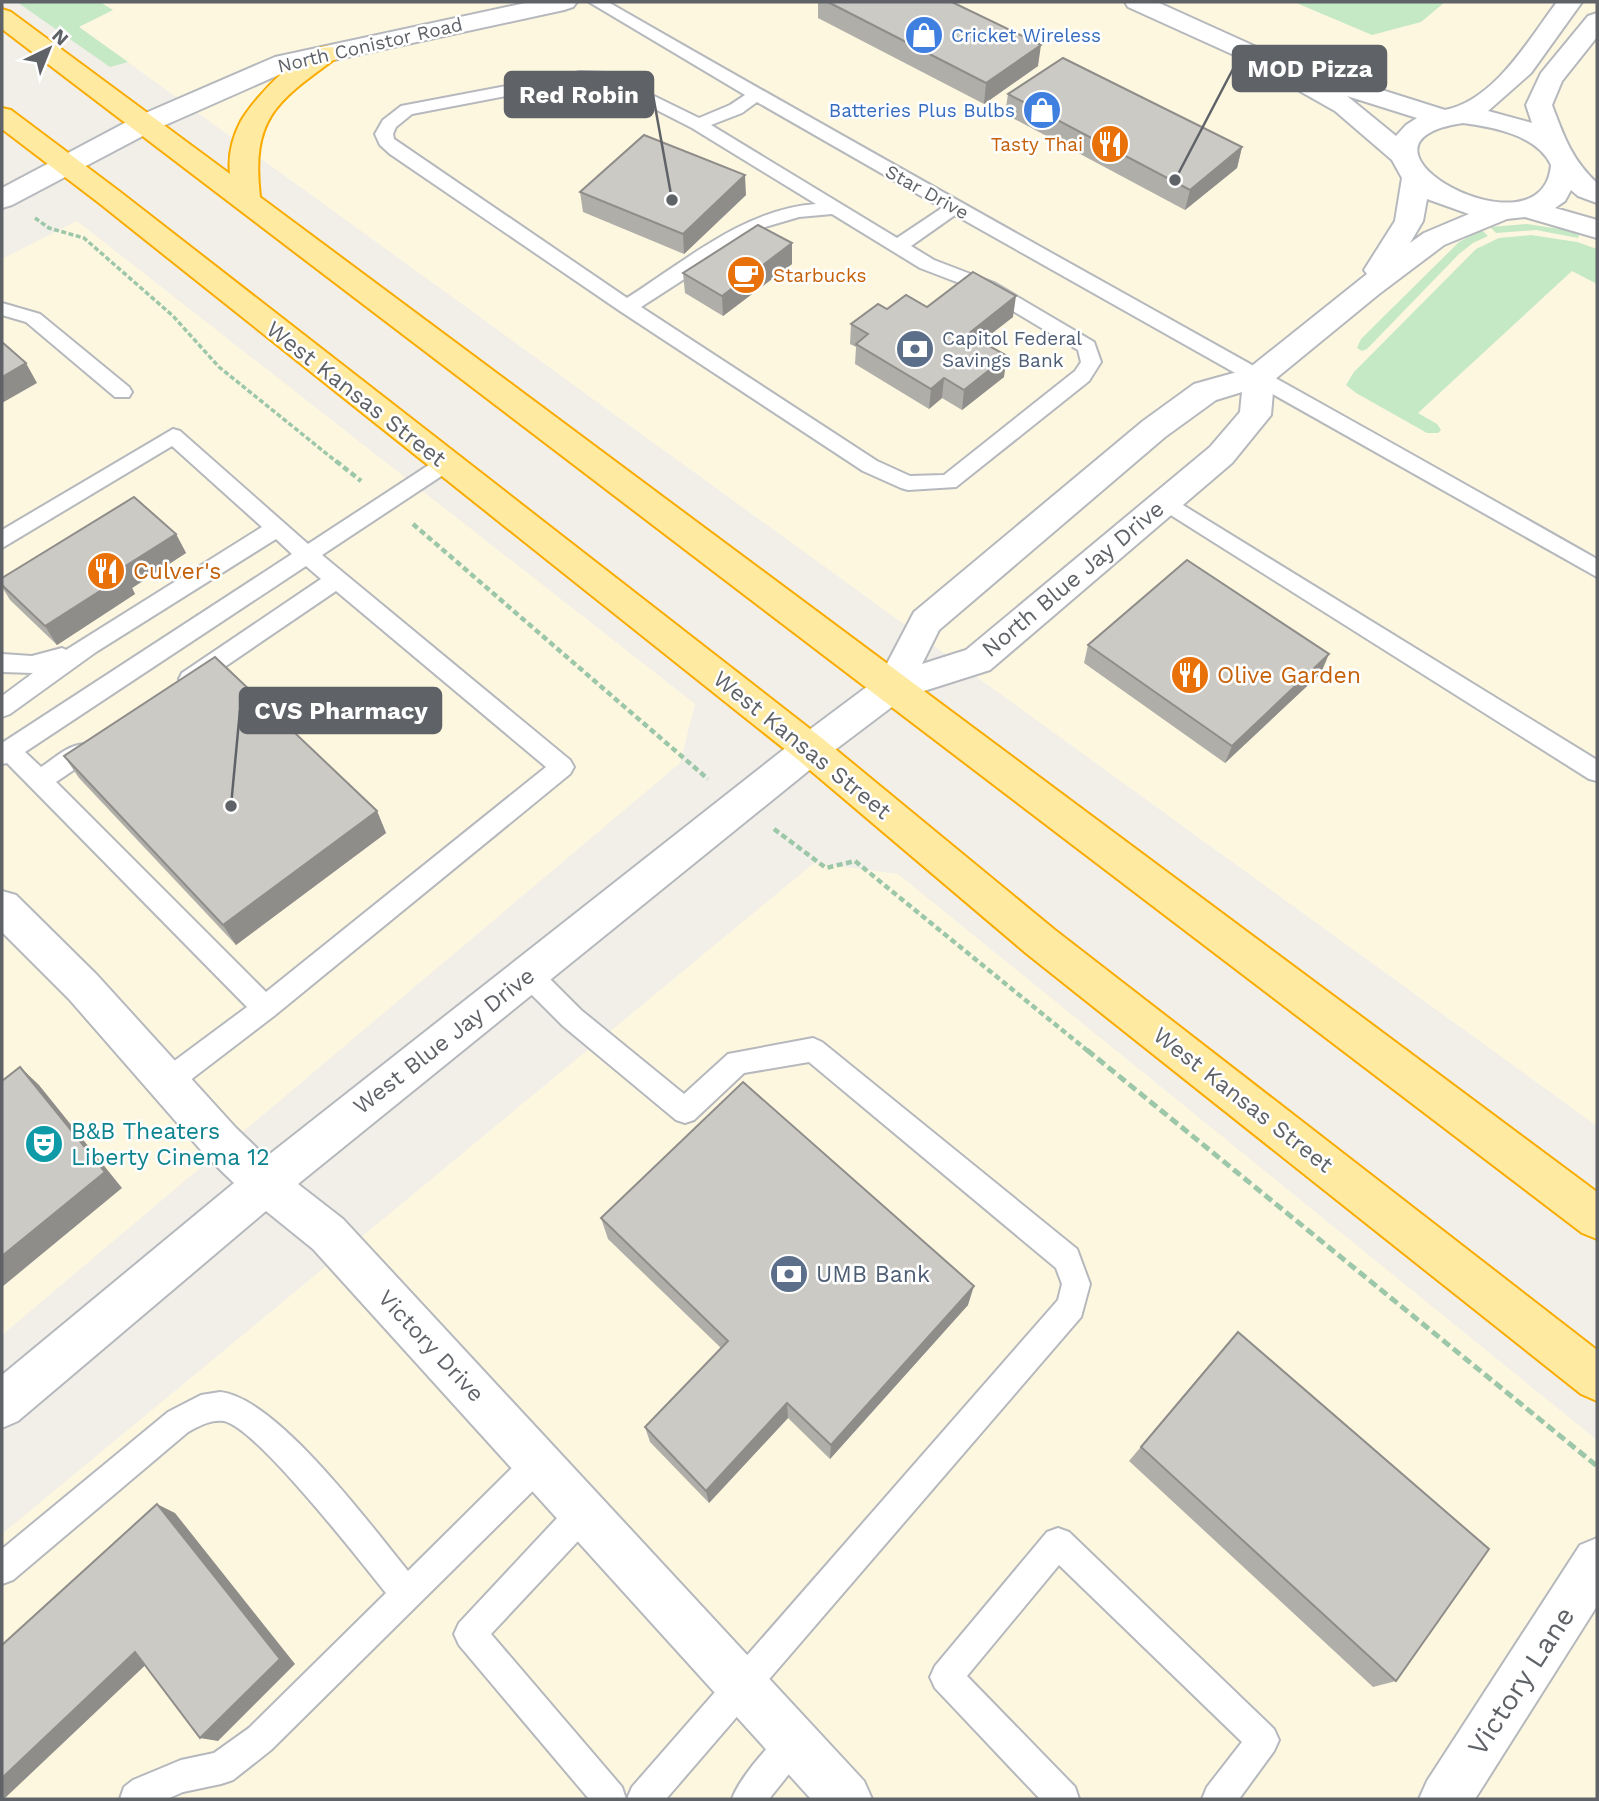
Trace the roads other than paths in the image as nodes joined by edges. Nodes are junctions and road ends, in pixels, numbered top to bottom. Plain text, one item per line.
1 (564, 2) edge
2 (597, 2) edge
3 (1137, 2) edge
4 (1570, 2) edge
5 (2, 17) edge
6 (1597, 21) edge
7 (327, 53) junction
8 (1254, 55) junction
9 (757, 94) junction
10 (2, 116) edge
11 (1453, 117) junction
12 (144, 124) junction
13 (698, 124) junction
14 (1559, 159) junction
15 (68, 165) junction
16 (1410, 167) junction
17 (1597, 194) edge
18 (2, 199) edge
19 (246, 201) junction
20 (954, 207) junction
21 (836, 208) junction
22 (1514, 209) junction
23 (1597, 229) edge
24 (898, 246) junction
25 (1369, 287) junction
26 (627, 307) junction
27 (2, 309) edge
28 (1259, 376) junction
29 (122, 392) dead end
30 (445, 464) junction
31 (1165, 502) junction
32 (277, 528) junction
33 (2, 540) edge
34 (306, 554) junction
35 (1597, 569) edge
36 (337, 579) junction
37 (88, 646) junction
38 (2, 663) edge
39 (893, 687) junction
40 (170, 693) edge
41 (2, 708) edge
42 (810, 749) junction
43 (6, 752) edge
44 (82, 752) edge
45 (1597, 772) edge
46 (39, 781) junction
47 (2, 907) edge
48 (528, 974) junction
49 (265, 1008) junction
50 (167, 1082) junction
51 (266, 1185) junction
52 (1597, 1218) edge
53 (1597, 1378) edge
54 (2, 1405) edge
55 (539, 1463) junction
56 (584, 1512) junction
57 (1597, 1562) edge
58 (2, 1569) edge
59 (407, 1594) junction
60 (742, 1686) junction
61 (794, 1743) junction
62 (136, 1799) edge
63 (610, 1799) edge
64 (644, 1799) edge
65 (748, 1799) edge
66 (846, 1799) edge
67 (1063, 1799) edge
68 (1219, 1799) edge
69 (1446, 1799) edge

1 - 7 street, North Conistor Road
2 - 9 lane, Star Drive
3 - 8 street
4 - 11 street
5 - 12 highway
6 - 14 street
7 - 12 street, North Conistor Road
7 - 19 highway
8 - 11 street
8 - 16 street
9 - 13 lane
9 - 20 lane, Star Drive
10 - 15 highway, West Kansas Street
11 - 14 street
11 - 16 street
12 - 15 street, North Conistor Road
12 - 19 highway
13 - 21 lane
13 - 26 lane
14 - 17 street
14 - 22 street
15 - 18 street, North Conistor Road
15 - 30 highway, West Kansas Street
16 - 22 street
16 - 25 street
19 - 39 highway
20 - 24 lane
20 - 28 lane, Star Drive
21 - 24 lane
21 - 26 lane
22 - 23 street
22 - 25 street
24 - 26 lane
25 - 28 street
27 - 29 lane
28 - 31 street, North Blue Jay Drive
28 - 35 lane, Star Drive
28 - 39 street
30 - 34 lane
30 - 42 highway, West Kansas Street
31 - 39 street, North Blue Jay Drive
31 - 45 lane
32 - 33 lane
32 - 34 lane
32 - 37 lane
34 - 36 lane
34 - 43 lane
36 - 40 lane
36 - 49 lane
37 - 38 lane
37 - 41 lane
39 - 42 street, West Blue Jay Drive
39 - 52 highway
42 - 48 street, West Blue Jay Drive
42 - 53 highway, West Kansas Street
43 - 46 lane
44 - 46 lane
46 - 49 lane
47 - 50 street, Victory Drive
48 - 51 street, West Blue Jay Drive
48 - 60 lane
49 - 50 lane
50 - 51 street, Victory Drive
51 - 54 street, West Blue Jay Drive
51 - 55 street, Victory Drive
55 - 56 street, Victory Drive
55 - 59 lane
56 - 60 street, Victory Drive
56 - 63 lane
57 - 69 street, Victory Lane
58 - 59 lane
59 - 62 lane
60 - 61 street, Victory Drive
60 - 64 lane
61 - 65 lane
61 - 66 street, Victory Drive
67 - 68 lane

